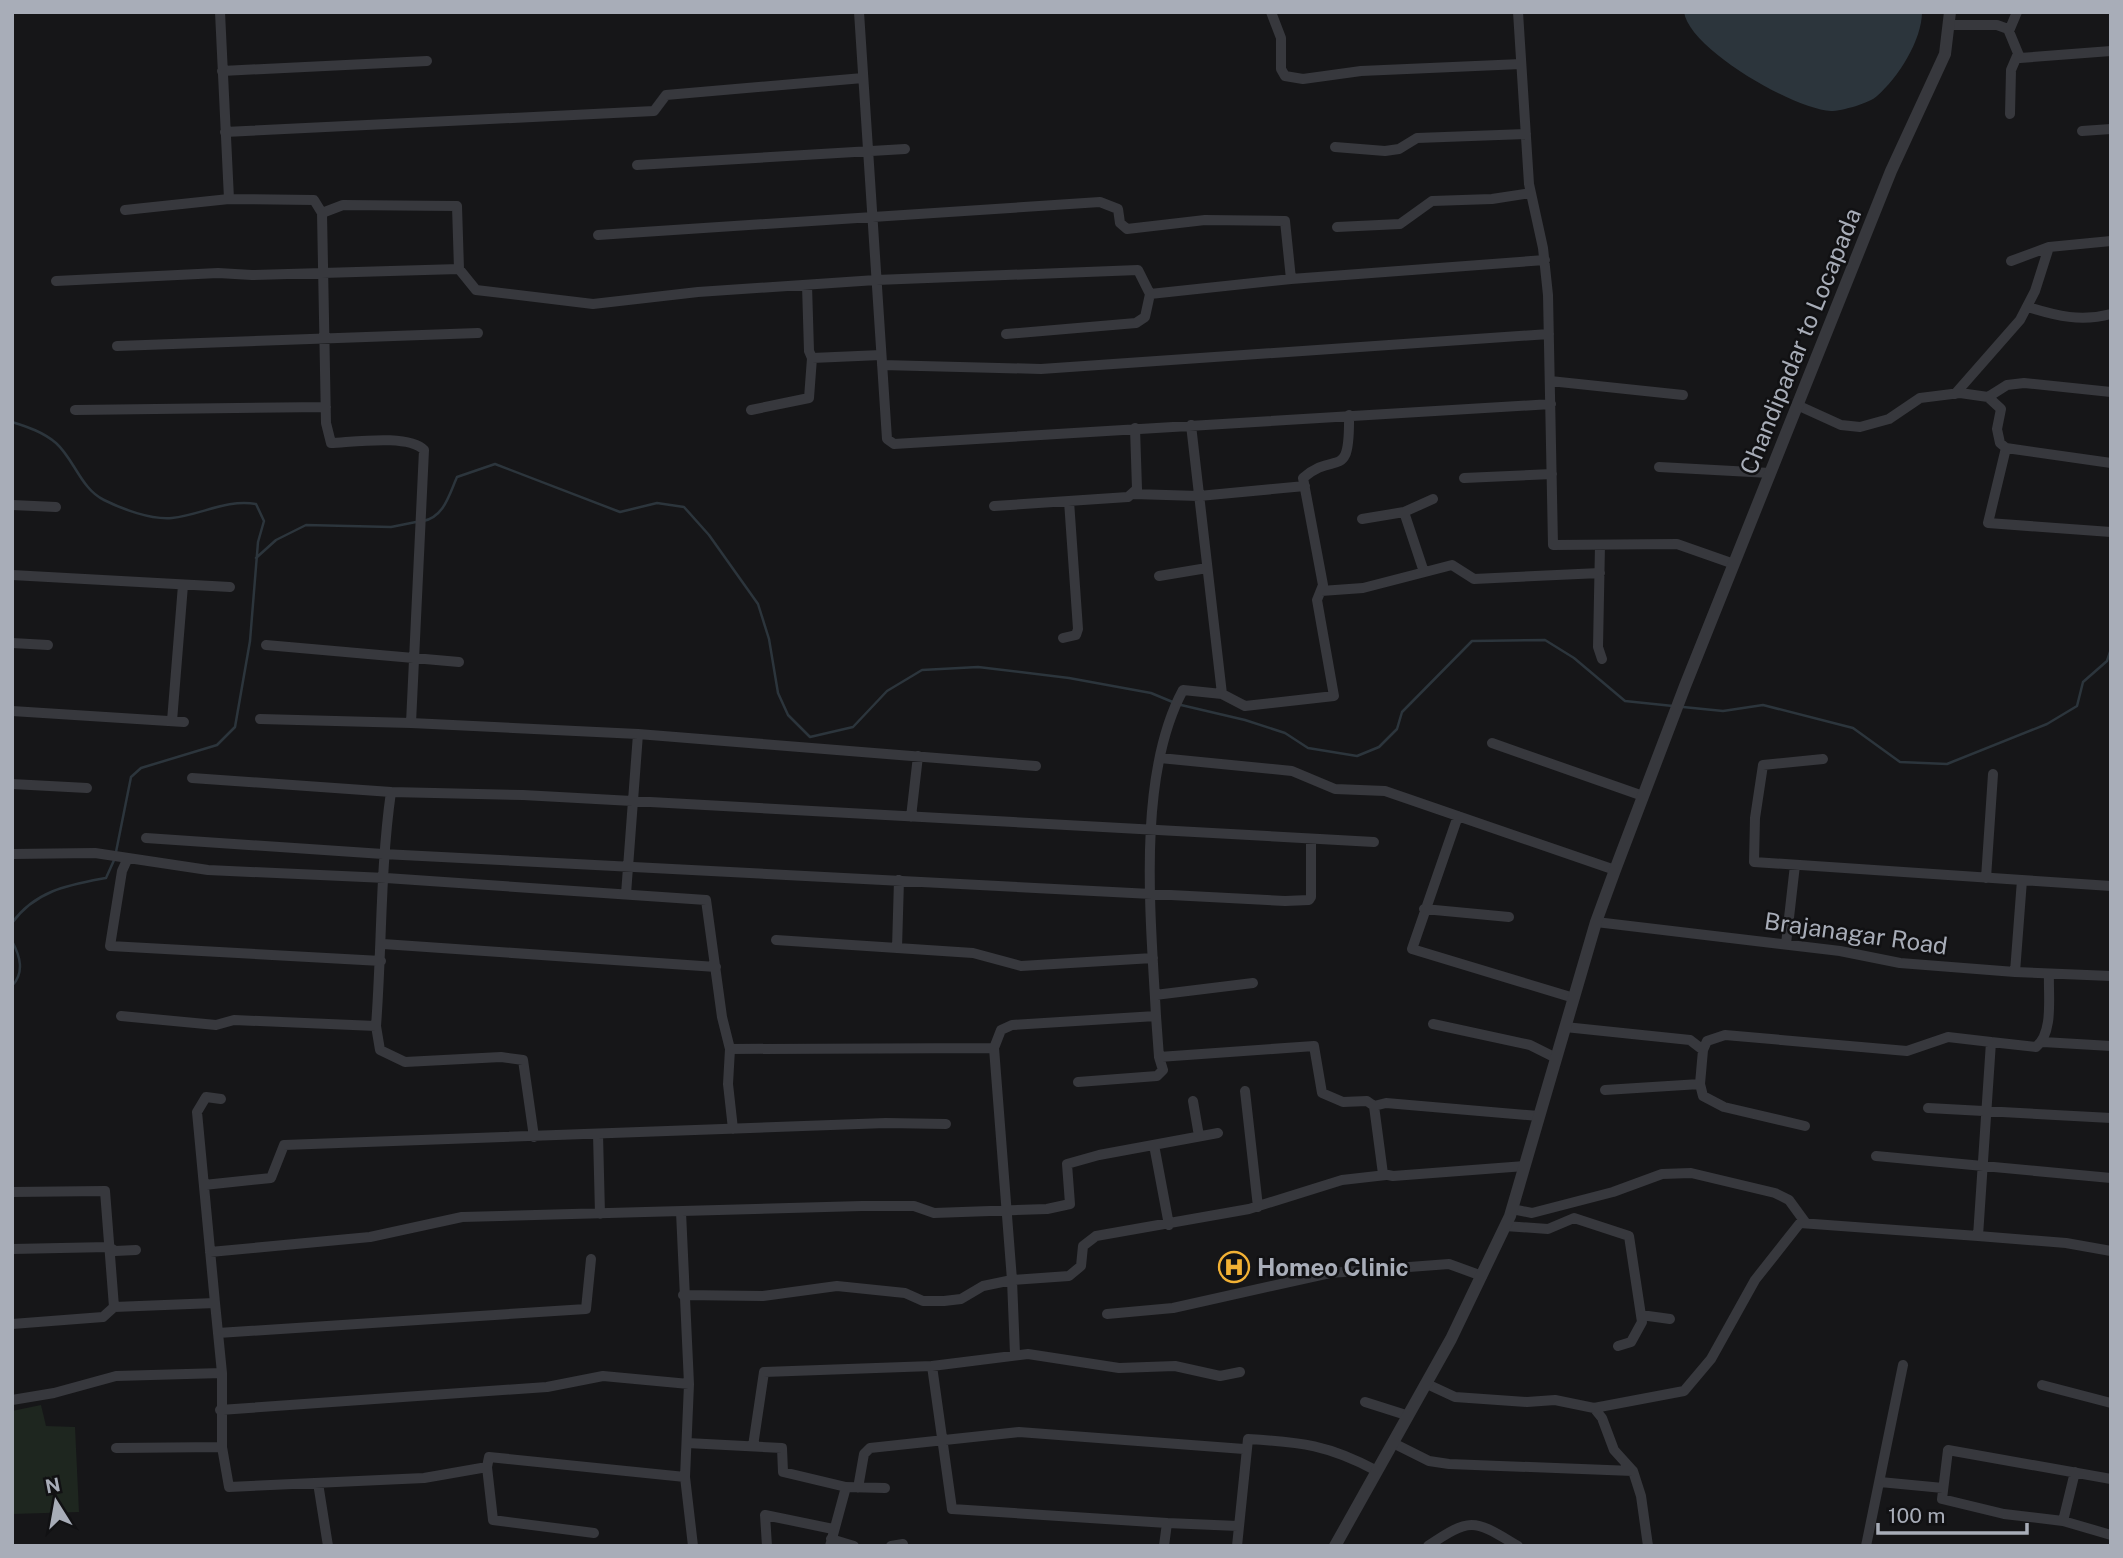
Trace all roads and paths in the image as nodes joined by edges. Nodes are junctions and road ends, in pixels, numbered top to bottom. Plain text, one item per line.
1 (220, 12) edge
2 (859, 12) edge
3 (1271, 12) edge
4 (1518, 12) edge
5 (2017, 12) edge
6 (1950, 19) edge
7 (2009, 31) junction
8 (2111, 51) edge
9 (2017, 56) junction
10 (427, 61) dead end
11 (1521, 64) junction
12 (222, 71) junction
13 (863, 79) junction
14 (2010, 114) dead end
15 (2111, 129) edge
16 (2082, 131) dead end
17 (225, 132) junction
18 (1526, 134) junction
19 (1335, 147) dead end
20 (905, 149) dead end
21 (868, 150) junction
22 (637, 165) dead end
23 (1531, 192) junction
24 (229, 199) junction
25 (125, 210) dead end
26 (322, 213) junction
27 (872, 218) junction
28 (1337, 227) dead end
29 (598, 235) dead end
30 (2111, 241) edge
31 (2049, 247) junction
32 (1545, 260) junction
33 (2011, 261) dead end
34 (458, 269) junction
35 (323, 273) junction
36 (1291, 279) junction
37 (876, 280) junction
38 (57, 281) dead end
39 (807, 285) junction
40 (1150, 294) junction
41 (2028, 307) junction
42 (2111, 314) edge
43 (478, 333) dead end
44 (1006, 334) dead end
45 (1549, 334) junction
46 (324, 338) junction
47 (117, 346) dead end
48 (812, 358) junction
49 (881, 360) junction
50 (1550, 381) junction
51 (2111, 392) edge
52 (1955, 394) junction
53 (1683, 395) dead end
54 (1987, 397) junction
55 (1551, 404) junction
56 (1797, 405) junction
57 (326, 407) junction
58 (75, 410) dead end
59 (751, 410) dead end
60 (1349, 415) junction
61 (1191, 425) junction
62 (1135, 428) junction
63 (2006, 448) junction
64 (2111, 463) edge
65 (1659, 467) dead end
66 (1770, 473) junction
67 (1552, 474) junction
68 (1464, 478) dead end
69 (1305, 486) junction
70 (1133, 494) junction
71 (1199, 496) junction
72 (1433, 499) dead end
73 (1069, 501) junction
74 (12, 505) edge
75 (994, 506) dead end
76 (55, 508) dead end
77 (1404, 512) junction
78 (1362, 519) dead end
79 (2111, 532) edge
80 (1600, 545) junction
81 (1734, 564) junction
82 (1207, 568) junction
83 (1424, 572) junction
84 (1600, 573) junction
85 (12, 575) edge
86 (1159, 576) dead end
87 (183, 585) junction
88 (230, 587) dead end
89 (1321, 591) junction
90 (1063, 638) dead end
91 (12, 643) edge
92 (48, 645) dead end
93 (266, 645) dead end
94 (414, 656) junction
95 (1602, 659) dead end
96 (459, 662) dead end
97 (1222, 694) junction
98 (12, 711) edge
99 (260, 719) dead end
100 (172, 721) junction
101 (184, 722) dead end
102 (411, 723) junction
103 (638, 734) junction
104 (1492, 743) dead end
105 (918, 756) junction
106 (1160, 758) junction
107 (1823, 759) dead end
108 (1036, 766) dead end
109 (1993, 774) dead end
110 (192, 778) dead end
111 (12, 784) edge
112 (87, 788) dead end
113 (391, 792) junction
114 (1643, 796) junction
115 (633, 801) junction
116 (1458, 816) junction
117 (911, 817) junction
118 (1151, 830) junction
119 (146, 838) dead end
120 (1311, 839) junction
121 (1374, 842) dead end
122 (12, 854) edge
123 (383, 854) junction
124 (127, 860) junction
125 (1795, 865) junction
126 (628, 866) junction
127 (1615, 870) junction
128 (386, 878) junction
129 (1986, 878) junction
130 (899, 880) junction
131 (2022, 880) junction
132 (2111, 886) edge
133 (626, 894) junction
134 (1151, 894) junction
135 (1424, 909) junction
136 (1509, 917) dead end
137 (1596, 922) junction
138 (776, 940) dead end
139 (383, 944) junction
140 (1786, 944) junction
141 (897, 948) junction
142 (1153, 958) junction
143 (381, 961) junction
144 (716, 967) junction
145 (2015, 972) junction
146 (2049, 974) junction
147 (2111, 976) edge
148 (1253, 983) dead end
149 (1155, 995) junction
150 (1574, 998) junction
151 (121, 1016) dead end
152 (1156, 1016) junction
153 (1433, 1024) dead end
154 (376, 1026) junction
155 (1565, 1027) junction
156 (1991, 1042) junction
157 (2043, 1042) junction
158 (2111, 1046) edge
159 (994, 1048) junction
160 (730, 1049) junction
161 (1703, 1051) junction
162 (1159, 1057) junction
163 (1556, 1058) junction
164 (1078, 1082) dead end
165 (1700, 1084) junction
166 (1605, 1090) dead end
167 (1245, 1091) dead end
168 (221, 1098) dead end
169 (1193, 1101) dead end
170 (1374, 1106) junction
171 (1928, 1108) dead end
172 (1986, 1111) junction
173 (1539, 1116) junction
174 (2111, 1118) edge
175 (946, 1124) dead end
176 (1805, 1126) dead end
177 (733, 1129) junction
178 (1218, 1133) dead end
179 (598, 1134) junction
180 (1199, 1136) junction
181 (534, 1137) junction
182 (1154, 1144) junction
183 (1876, 1156) dead end
184 (1525, 1166) junction
185 (1982, 1167) junction
186 (1385, 1174) junction
187 (2111, 1178) edge
188 (204, 1185) junction
189 (12, 1192) edge
190 (1258, 1207) junction
191 (1512, 1209) junction
192 (1008, 1210) junction
193 (681, 1212) junction
194 (600, 1214) junction
195 (1805, 1222) junction
196 (1169, 1225) junction
197 (1505, 1226) junction
198 (1978, 1237) junction
199 (109, 1247) junction
200 (12, 1249) edge
201 (135, 1250) dead end
202 (2111, 1251) edge
203 (210, 1252) junction
204 (591, 1259) dead end
205 (1482, 1276) junction
206 (1012, 1280) junction
207 (683, 1295) junction
208 (215, 1303) junction
209 (114, 1307) junction
210 (1107, 1314) dead end
211 (1641, 1315) junction
212 (1670, 1319) dead end
213 (12, 1324) edge
214 (218, 1333) junction
215 (1618, 1346) dead end
216 (1015, 1354) junction
217 (1903, 1365) dead end
218 (932, 1366) junction
219 (1240, 1372) dead end
220 (222, 1373) junction
221 (689, 1384) junction
222 (1427, 1384) junction
223 (2042, 1385) dead end
224 (12, 1400) edge
225 (1365, 1402) dead end
226 (2111, 1403) edge
227 (1594, 1408) junction
228 (220, 1410) junction
229 (1406, 1415) junction
230 (942, 1440) junction
231 (687, 1443) junction
232 (1393, 1443) junction
233 (753, 1446) junction
234 (222, 1447) junction
235 (116, 1448) dead end
236 (1244, 1449) junction
237 (487, 1466) junction
238 (1377, 1471) junction
239 (1633, 1471) junction
240 (2075, 1472) junction
241 (685, 1477) junction
242 (2111, 1479) edge
243 (1880, 1482) junction
244 (318, 1483) junction
245 (852, 1487) junction
246 (885, 1488) dead end
247 (1943, 1488) junction
248 (2063, 1521) junction
249 (1167, 1523) junction
250 (1238, 1526) junction
251 (594, 1533) dead end
252 (2111, 1535) edge
253 (831, 1538) edge
254 (904, 1544) dead end
255 (1430, 1545) edge
256 (1516, 1545) edge
257 (328, 1546) edge
258 (692, 1546) edge
259 (767, 1546) edge
260 (854, 1546) edge
261 (891, 1546) edge
262 (1164, 1546) edge
263 (1237, 1546) edge
264 (1335, 1546) edge
265 (1648, 1546) edge
266 (1866, 1546) edge

1 - 12 street
2 - 13 street
3 - 11 street
4 - 11 street
5 - 7 street
6 - 7 street
6 - 56 street, Chandipadar to Locapada
7 - 9 street
8 - 9 street
9 - 14 street
10 - 12 street
11 - 18 street
12 - 17 street
13 - 17 street
13 - 21 street
15 - 16 street
17 - 24 street
18 - 19 street
18 - 23 street
20 - 21 street
21 - 22 street
21 - 27 street
23 - 28 street
23 - 32 street
24 - 25 street
24 - 26 street
26 - 34 street
26 - 35 street
27 - 29 street
27 - 36 street
27 - 37 street
30 - 31 street
31 - 33 street
31 - 41 street
32 - 36 street
32 - 45 street
34 - 35 street
34 - 39 street
35 - 38 street
35 - 46 street
36 - 40 street
37 - 39 street
37 - 40 street
37 - 49 street
39 - 48 street
40 - 44 street
41 - 42 street
41 - 52 street
43 - 46 street
45 - 49 street
45 - 50 street
46 - 47 street
46 - 57 street
48 - 49 street
48 - 59 street
49 - 62 street
50 - 53 street
50 - 55 street
51 - 54 street
52 - 54 street
52 - 56 street
54 - 63 street
55 - 60 street
55 - 67 street
56 - 66 street, Chandipadar to Locapada
57 - 58 street
57 - 94 street
60 - 61 street
60 - 69 street
61 - 62 street
61 - 71 street
62 - 70 street
63 - 64 street
63 - 79 street
65 - 66 street
66 - 81 street, Chandipadar to Locapada
67 - 68 street
67 - 80 street
69 - 71 street
69 - 89 street
70 - 71 street
70 - 73 street
71 - 82 street
72 - 77 street
73 - 75 street
73 - 90 street
74 - 76 street
77 - 78 street
77 - 83 street
80 - 81 street
80 - 84 street
81 - 114 street, Chandipadar to Locapada
82 - 86 street
82 - 97 street
83 - 84 street
83 - 89 street
84 - 95 street
85 - 87 street
87 - 88 street
87 - 100 street
89 - 97 street
91 - 92 street
93 - 94 street
94 - 96 street
94 - 102 street
97 - 106 street
98 - 100 street
99 - 102 street
100 - 101 street
102 - 103 street
103 - 105 street
103 - 115 street
104 - 114 street
105 - 108 street
105 - 117 street
106 - 116 street
106 - 118 street
107 - 125 street
109 - 129 street
110 - 113 street
111 - 112 street
113 - 115 street
113 - 123 street
114 - 127 street, Chandipadar to Locapada
115 - 117 street
115 - 126 street
116 - 127 street
116 - 135 street
117 - 118 street
118 - 120 street
118 - 134 street
119 - 123 street
120 - 121 street
120 - 134 street
122 - 124 street
123 - 126 street
123 - 128 street
124 - 128 street
124 - 143 street
125 - 129 street
125 - 140 street
126 - 130 street
126 - 133 street
127 - 137 street, Chandipadar to Locapada
128 - 133 street
128 - 139 street
129 - 131 street
130 - 134 street
130 - 141 street
131 - 132 street
131 - 145 street
133 - 144 street
134 - 142 street
135 - 136 street
135 - 150 street
137 - 140 street, Brajanagar Road
137 - 150 street, Chandipadar to Locapada
138 - 141 street
139 - 143 street
139 - 144 street
140 - 145 street, Brajanagar Road
141 - 142 street
142 - 149 street
143 - 154 street
144 - 160 street
145 - 146 street, Brajanagar Road
146 - 147 street, Brajanagar Road
146 - 157 street
148 - 149 street
149 - 152 street
150 - 155 street, Chandipadar to Locapada
151 - 154 street
152 - 159 street
152 - 162 street
153 - 163 street
154 - 181 street
155 - 161 street
155 - 163 street, Chandipadar to Locapada
156 - 157 street
156 - 161 street
156 - 172 street
157 - 158 street
159 - 160 street
159 - 192 street
160 - 177 street
161 - 165 street
162 - 164 street
162 - 170 street
163 - 173 street, Chandipadar to Locapada
165 - 166 street
165 - 176 street
167 - 190 street
168 - 188 street
169 - 180 street
170 - 173 street
170 - 186 street
171 - 172 street
172 - 174 street
172 - 185 street
173 - 184 street, Chandipadar to Locapada
175 - 177 street
177 - 179 street
178 - 180 street
179 - 181 street
179 - 194 street
180 - 182 street
181 - 188 street
182 - 192 street
182 - 196 street
183 - 185 street
184 - 186 street
184 - 191 street, Chandipadar to Locapada
185 - 187 street
185 - 198 street
186 - 190 street
188 - 203 street
189 - 199 street
190 - 196 street
191 - 195 street
191 - 197 street, Chandipadar to Locapada
192 - 193 street
192 - 206 street
193 - 194 street
193 - 207 street
194 - 203 street
195 - 198 street
195 - 227 street
196 - 206 street
197 - 205 street, Chandipadar to Locapada
197 - 211 street
198 - 202 street
199 - 200 street
199 - 201 street
199 - 209 street
203 - 208 street
204 - 214 street
205 - 210 street
205 - 222 street, Chandipadar to Locapada
206 - 207 street
206 - 216 street
207 - 221 street
208 - 209 street
208 - 214 street
209 - 213 street
211 - 212 street
211 - 215 street
214 - 220 street
216 - 218 street
216 - 219 street
217 - 243 street
218 - 230 street
218 - 233 street
220 - 224 street
220 - 228 street
221 - 228 street
221 - 231 street
222 - 227 street
222 - 229 street, Chandipadar to Locapada
223 - 226 street
225 - 229 street
227 - 239 street
228 - 234 street
229 - 232 street, Chandipadar to Locapada
230 - 236 street
230 - 245 street
230 - 249 street
231 - 233 street
231 - 241 street
232 - 238 street, Chandipadar to Locapada
232 - 239 street
233 - 245 street
234 - 235 street
234 - 244 street
236 - 238 street
236 - 250 street
237 - 241 street
237 - 244 street
237 - 251 street
238 - 264 street, Chandipadar to Locapada
239 - 265 street
240 - 242 street
240 - 247 street
240 - 248 street
241 - 258 street
243 - 247 street
243 - 266 street
244 - 257 street
245 - 246 street
245 - 253 street
247 - 248 street
248 - 252 street
249 - 250 street
249 - 262 street
250 - 263 street
253 - 259 street
253 - 260 street
254 - 261 street
255 - 256 street

